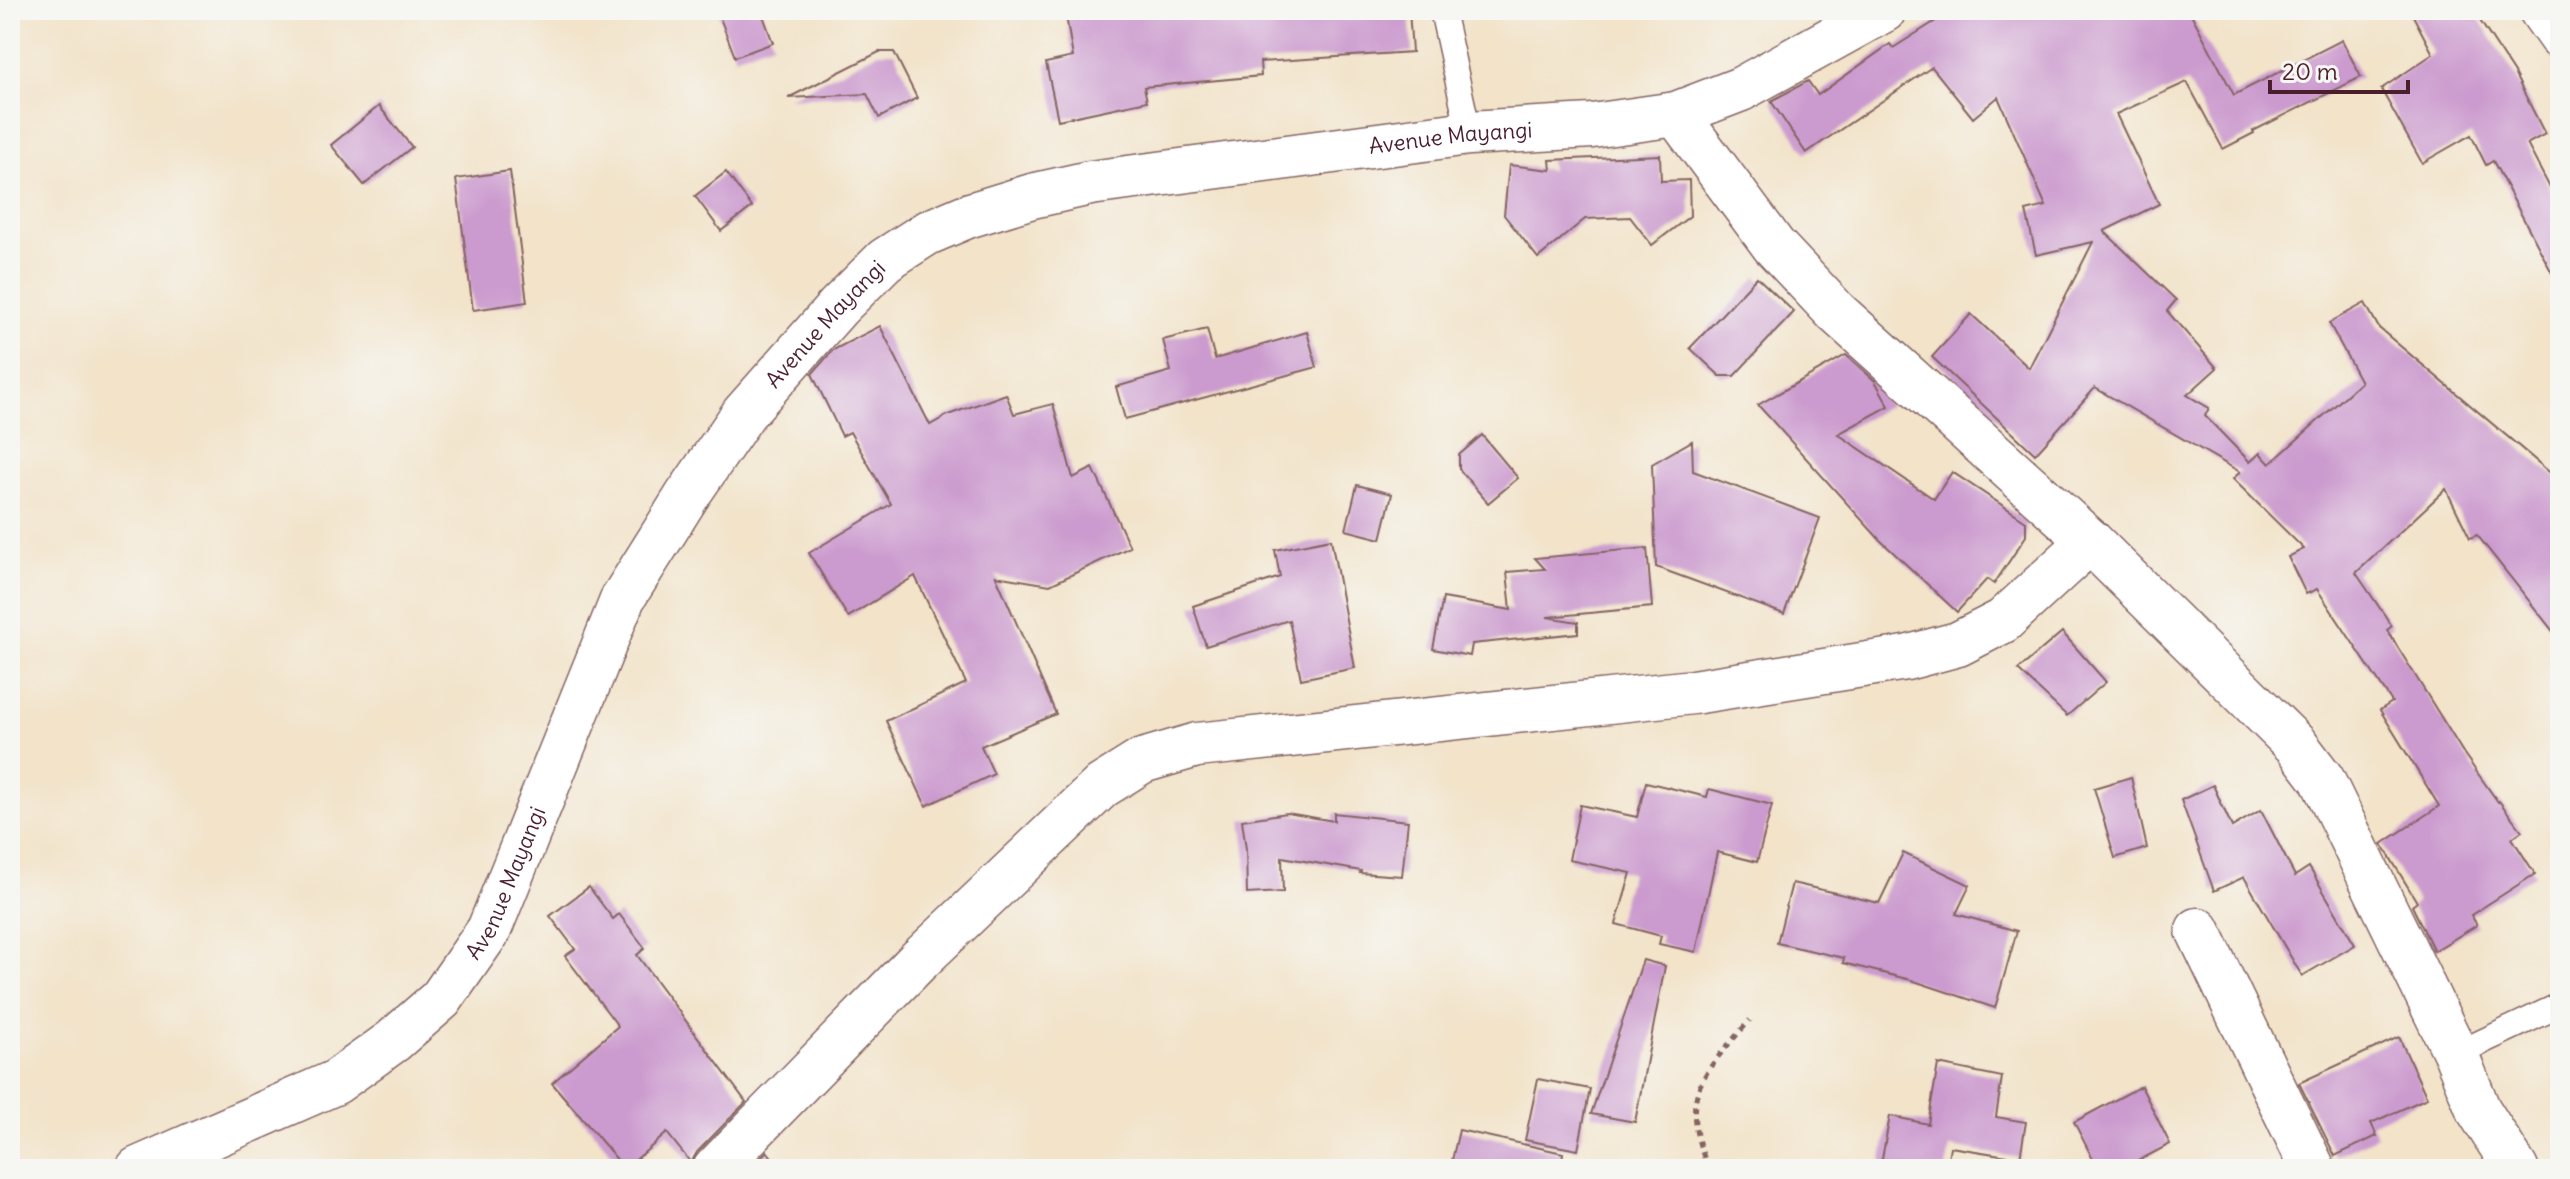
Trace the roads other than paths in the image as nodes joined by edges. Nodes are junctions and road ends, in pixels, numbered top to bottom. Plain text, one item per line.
1 (1442, 10) edge
2 (1884, 10) edge
3 (2541, 10) edge
4 (2560, 37) edge
5 (1676, 114) junction
6 (1469, 133) junction
7 (2090, 541) junction
8 (2198, 930) dead end
9 (2560, 1005) edge
10 (2456, 1054) junction
11 (138, 1169) edge
12 (715, 1169) edge
13 (2313, 1169) edge
14 (2516, 1169) edge

1 - 6 lane
2 - 5 street, Avenue Mayangi
3 - 4 street
5 - 6 street, Avenue Mayangi
5 - 7 street
6 - 11 street, Avenue Mayangi
7 - 10 street
7 - 12 street
8 - 13 street
9 - 10 lane
10 - 14 street

